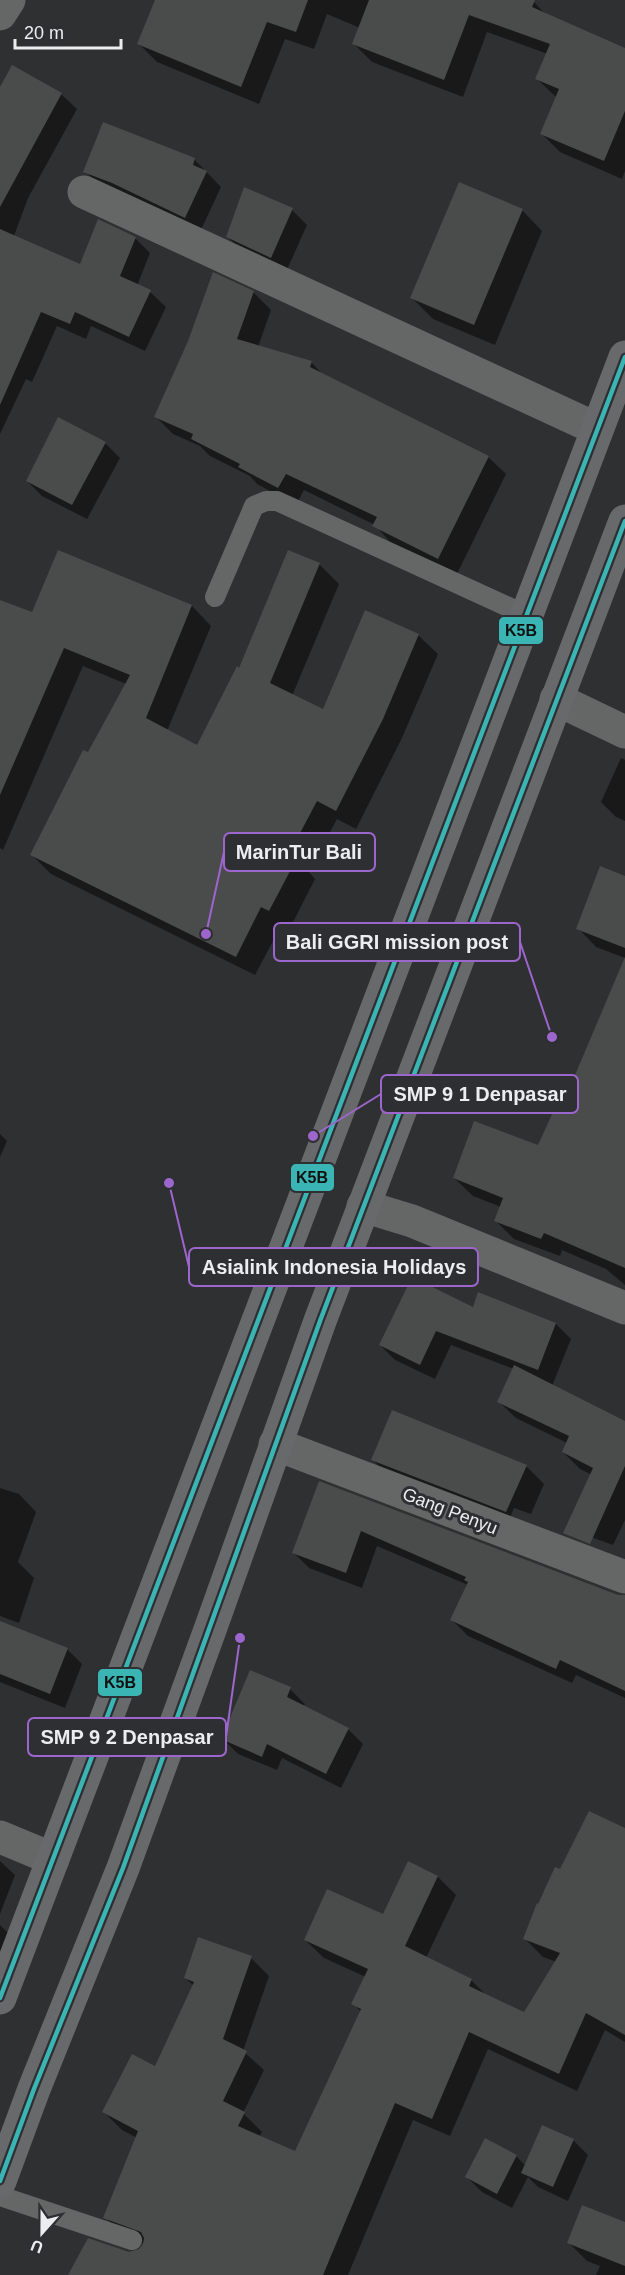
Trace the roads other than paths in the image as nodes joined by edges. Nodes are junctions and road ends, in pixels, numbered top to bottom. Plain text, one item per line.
1 (84, 192) dead end
2 (625, 357) edge
3 (597, 429) junction
4 (625, 521) edge
5 (618, 562) edge
6 (215, 597) dead end
7 (526, 615) junction
8 (556, 699) junction
9 (625, 732) edge
10 (363, 1206) junction
11 (625, 1308) edge
12 (275, 1444) junction
13 (625, 1577) edge
14 (0, 1837) edge
15 (52, 1859) junction
16 (0, 1998) edge
17 (0, 2181) edge
18 (0, 2196) edge
19 (132, 2240) dead end

1 - 3 street
2 - 3 highway
3 - 7 highway
4 - 5 highway
5 - 8 highway
6 - 7 lane
7 - 15 highway
8 - 9 street
8 - 10 highway
10 - 11 street
10 - 12 highway
12 - 13 street, Gang Penyu
12 - 17 highway
14 - 15 street
15 - 16 highway
18 - 19 lane

